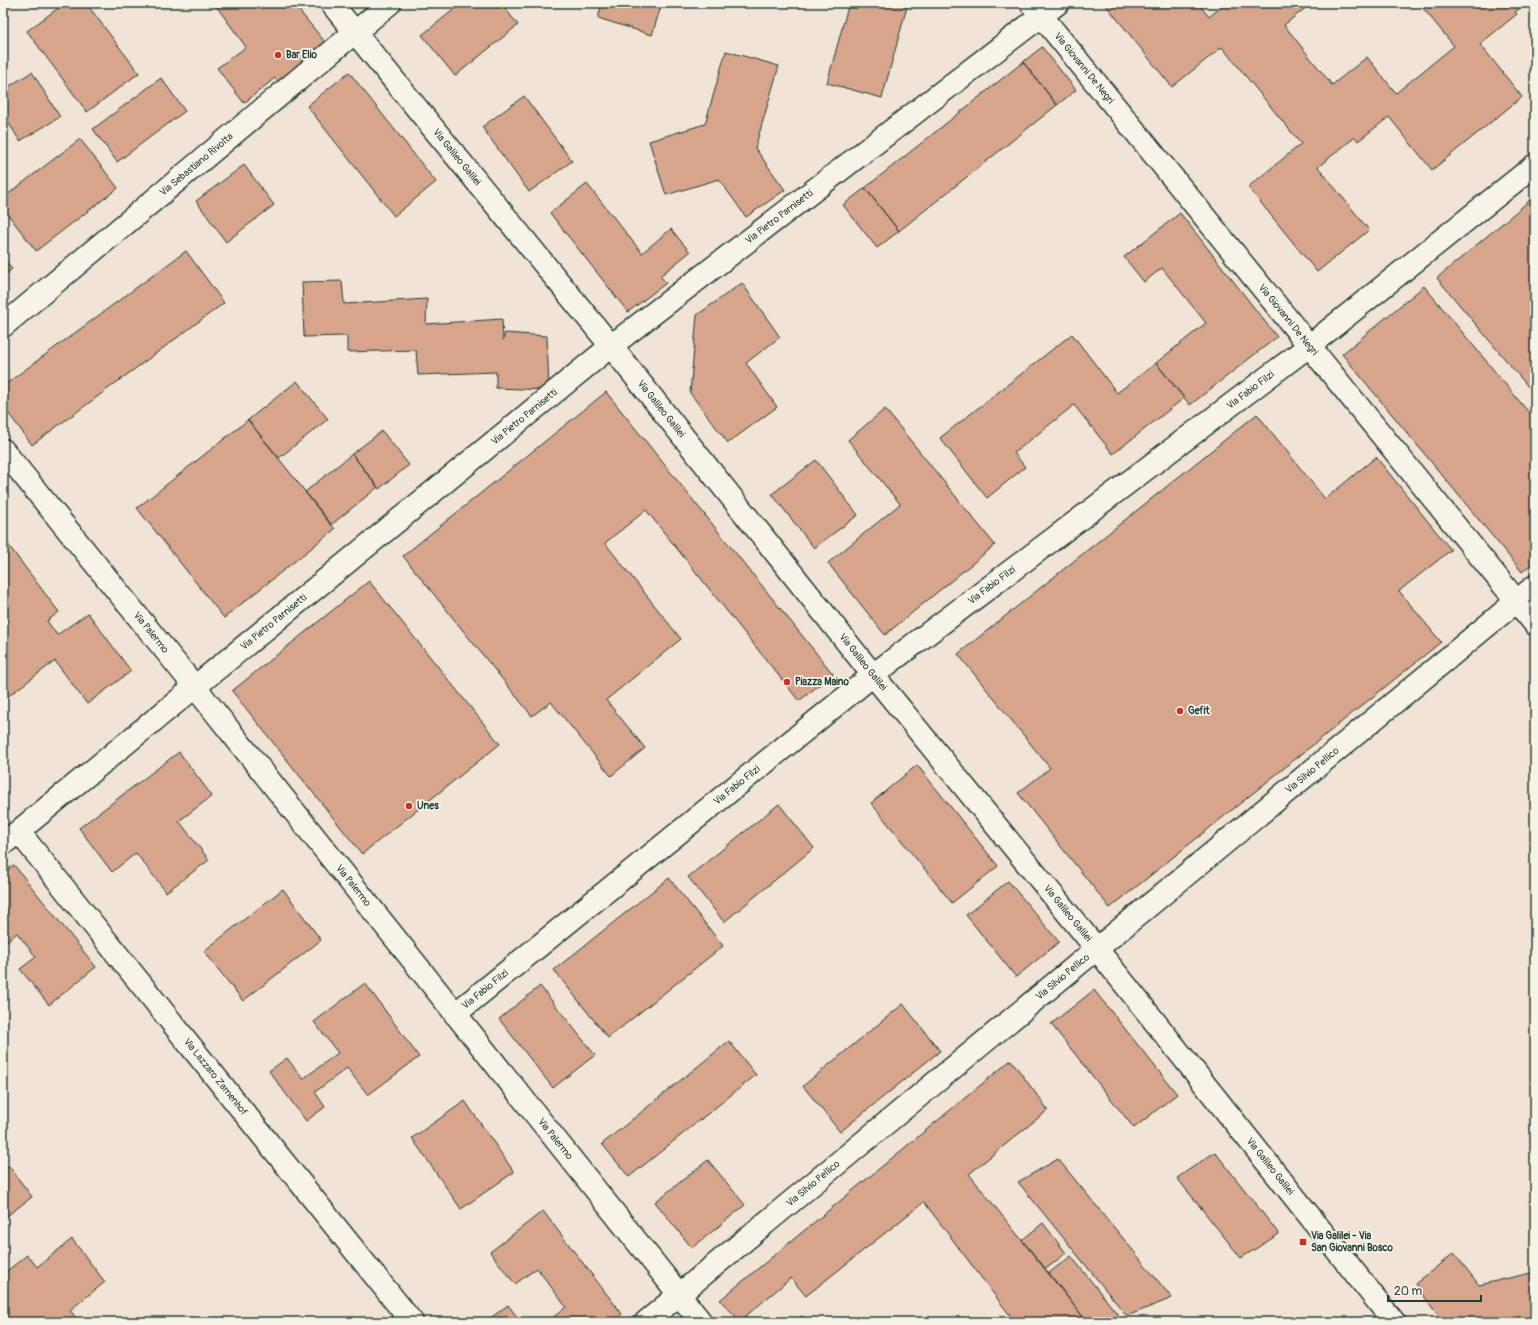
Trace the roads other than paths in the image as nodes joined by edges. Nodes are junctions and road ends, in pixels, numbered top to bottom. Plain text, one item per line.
1 (331, 3) edge
2 (390, 3) edge
3 (1044, 7) edge
4 (355, 32) junction
5 (1535, 165) edge
6 (3, 326) edge
7 (611, 346) junction
8 (1308, 346) junction
9 (3, 450) edge
10 (1535, 586) edge
11 (1516, 601) junction
12 (1535, 624) edge
13 (873, 675) junction
14 (195, 687) junction
15 (11, 838) edge
16 (1096, 948) junction
17 (454, 1014) junction
18 (680, 1294) junction
19 (412, 1322) edge
20 (646, 1322) edge
21 (701, 1322) edge
22 (1394, 1322) edge

1 - 4 street, Via Galileo Galilei
2 - 4 street, Via Sebastiano Rivolta
3 - 7 street, Via Pietro Parnisetti
3 - 8 street, Via Giovanni De Negri
4 - 6 street, Via Sebastiano Rivolta
4 - 7 street, Via Galileo Galilei
5 - 8 street, Via Fabio Filzi
7 - 13 street, Via Galileo Galilei
7 - 14 street, Via Pietro Parnisetti
8 - 11 street, Via Giovanni De Negri
8 - 13 street, Via Fabio Filzi
9 - 14 street, Via Palermo
10 - 11 street, Via Silvio Pellico
11 - 12 street, Via Giovanni De Negri
11 - 16 street, Via Silvio Pellico
13 - 16 street, Via Galileo Galilei
13 - 17 street, Via Fabio Filzi
14 - 15 street, Via Pietro Parnisetti
14 - 17 street, Via Palermo
15 - 19 street, Via Lazzaro Zamenhof
16 - 18 street, Via Silvio Pellico
16 - 22 street, Via Galileo Galilei
17 - 18 street, Via Palermo
18 - 20 street, Via Silvio Pellico
18 - 21 street, Via Palermo

